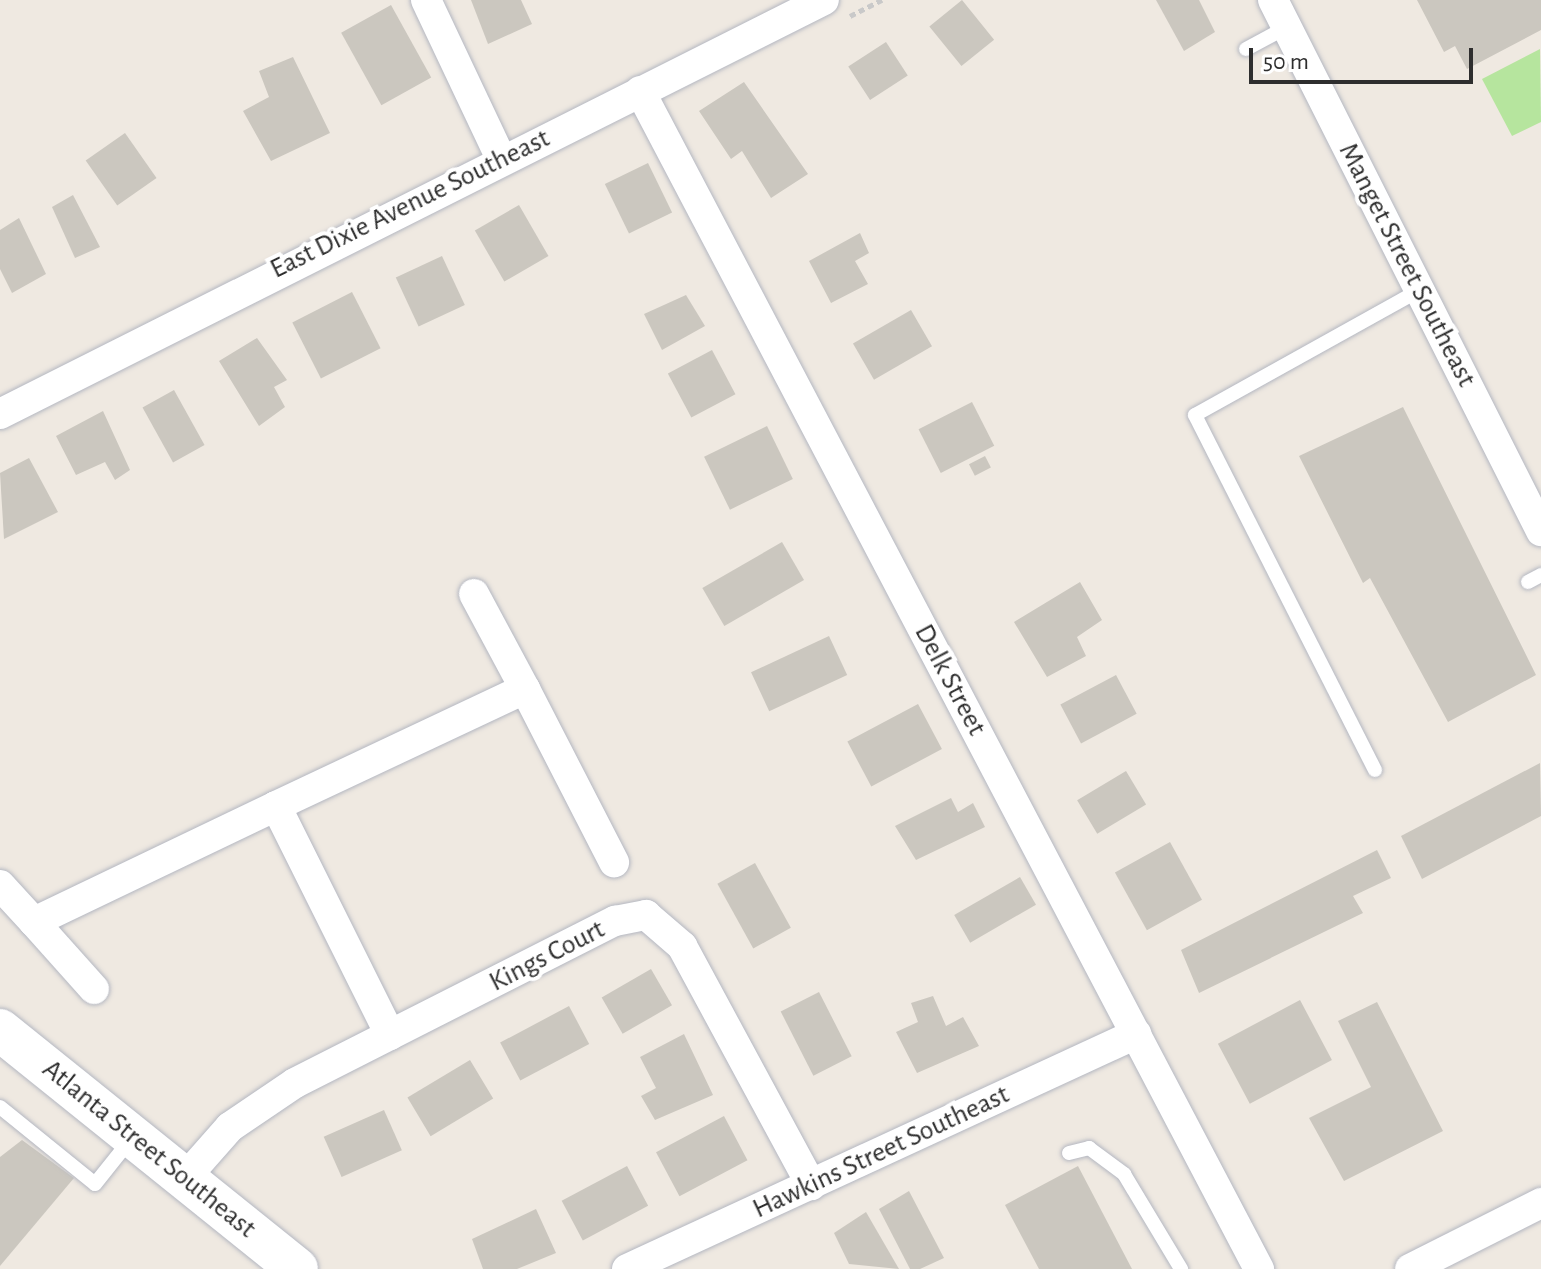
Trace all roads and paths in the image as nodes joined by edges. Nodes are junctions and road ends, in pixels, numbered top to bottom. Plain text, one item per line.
1 (426, 0) edge
2 (824, 0) edge
3 (1273, 0) edge
4 (1287, 27) junction
5 (1246, 49) dead end
6 (640, 91) junction
7 (501, 159) junction
8 (1420, 290) junction
9 (0, 414) edge
10 (1541, 531) edge
11 (474, 594) dead end
12 (525, 689) junction
13 (1375, 770) dead end
14 (276, 806) junction
15 (614, 862) dead end
16 (0, 885) edge
17 (34, 922) junction
18 (94, 989) dead end
19 (1136, 1034) junction
20 (390, 1035) junction
21 (4, 1041) edge
22 (0, 1107) edge
23 (133, 1136) junction
24 (1069, 1153) dead end
25 (185, 1178) junction
26 (811, 1185) junction
27 (1541, 1203) edge
28 (1418, 1267) edge
29 (297, 1269) edge
30 (627, 1269) edge
31 (1181, 1269) edge
32 (1259, 1269) edge

1 - 7 street
2 - 6 street, East Dixie Avenue Southeast
3 - 4 street, Manget Street Southeast
4 - 5 lane
4 - 8 street, Manget Street Southeast
6 - 7 street, East Dixie Avenue Southeast
6 - 19 street, Delk Street
7 - 9 street, East Dixie Avenue Southeast
8 - 10 street, Manget Street Southeast
8 - 13 lane
11 - 12 street
12 - 14 street
12 - 15 street
14 - 17 street
14 - 20 street
16 - 17 street
17 - 18 street
19 - 26 street, Hawkins Street Southeast
19 - 32 street, Delk Street
20 - 25 street, Kings Court
20 - 26 street, Kings Court
21 - 23 main road, Atlanta Street Southeast
22 - 23 lane
23 - 25 main road, Atlanta Street Southeast
24 - 31 lane
25 - 29 main road, Atlanta Street Southeast
26 - 30 street, Hawkins Street Southeast
27 - 28 street

